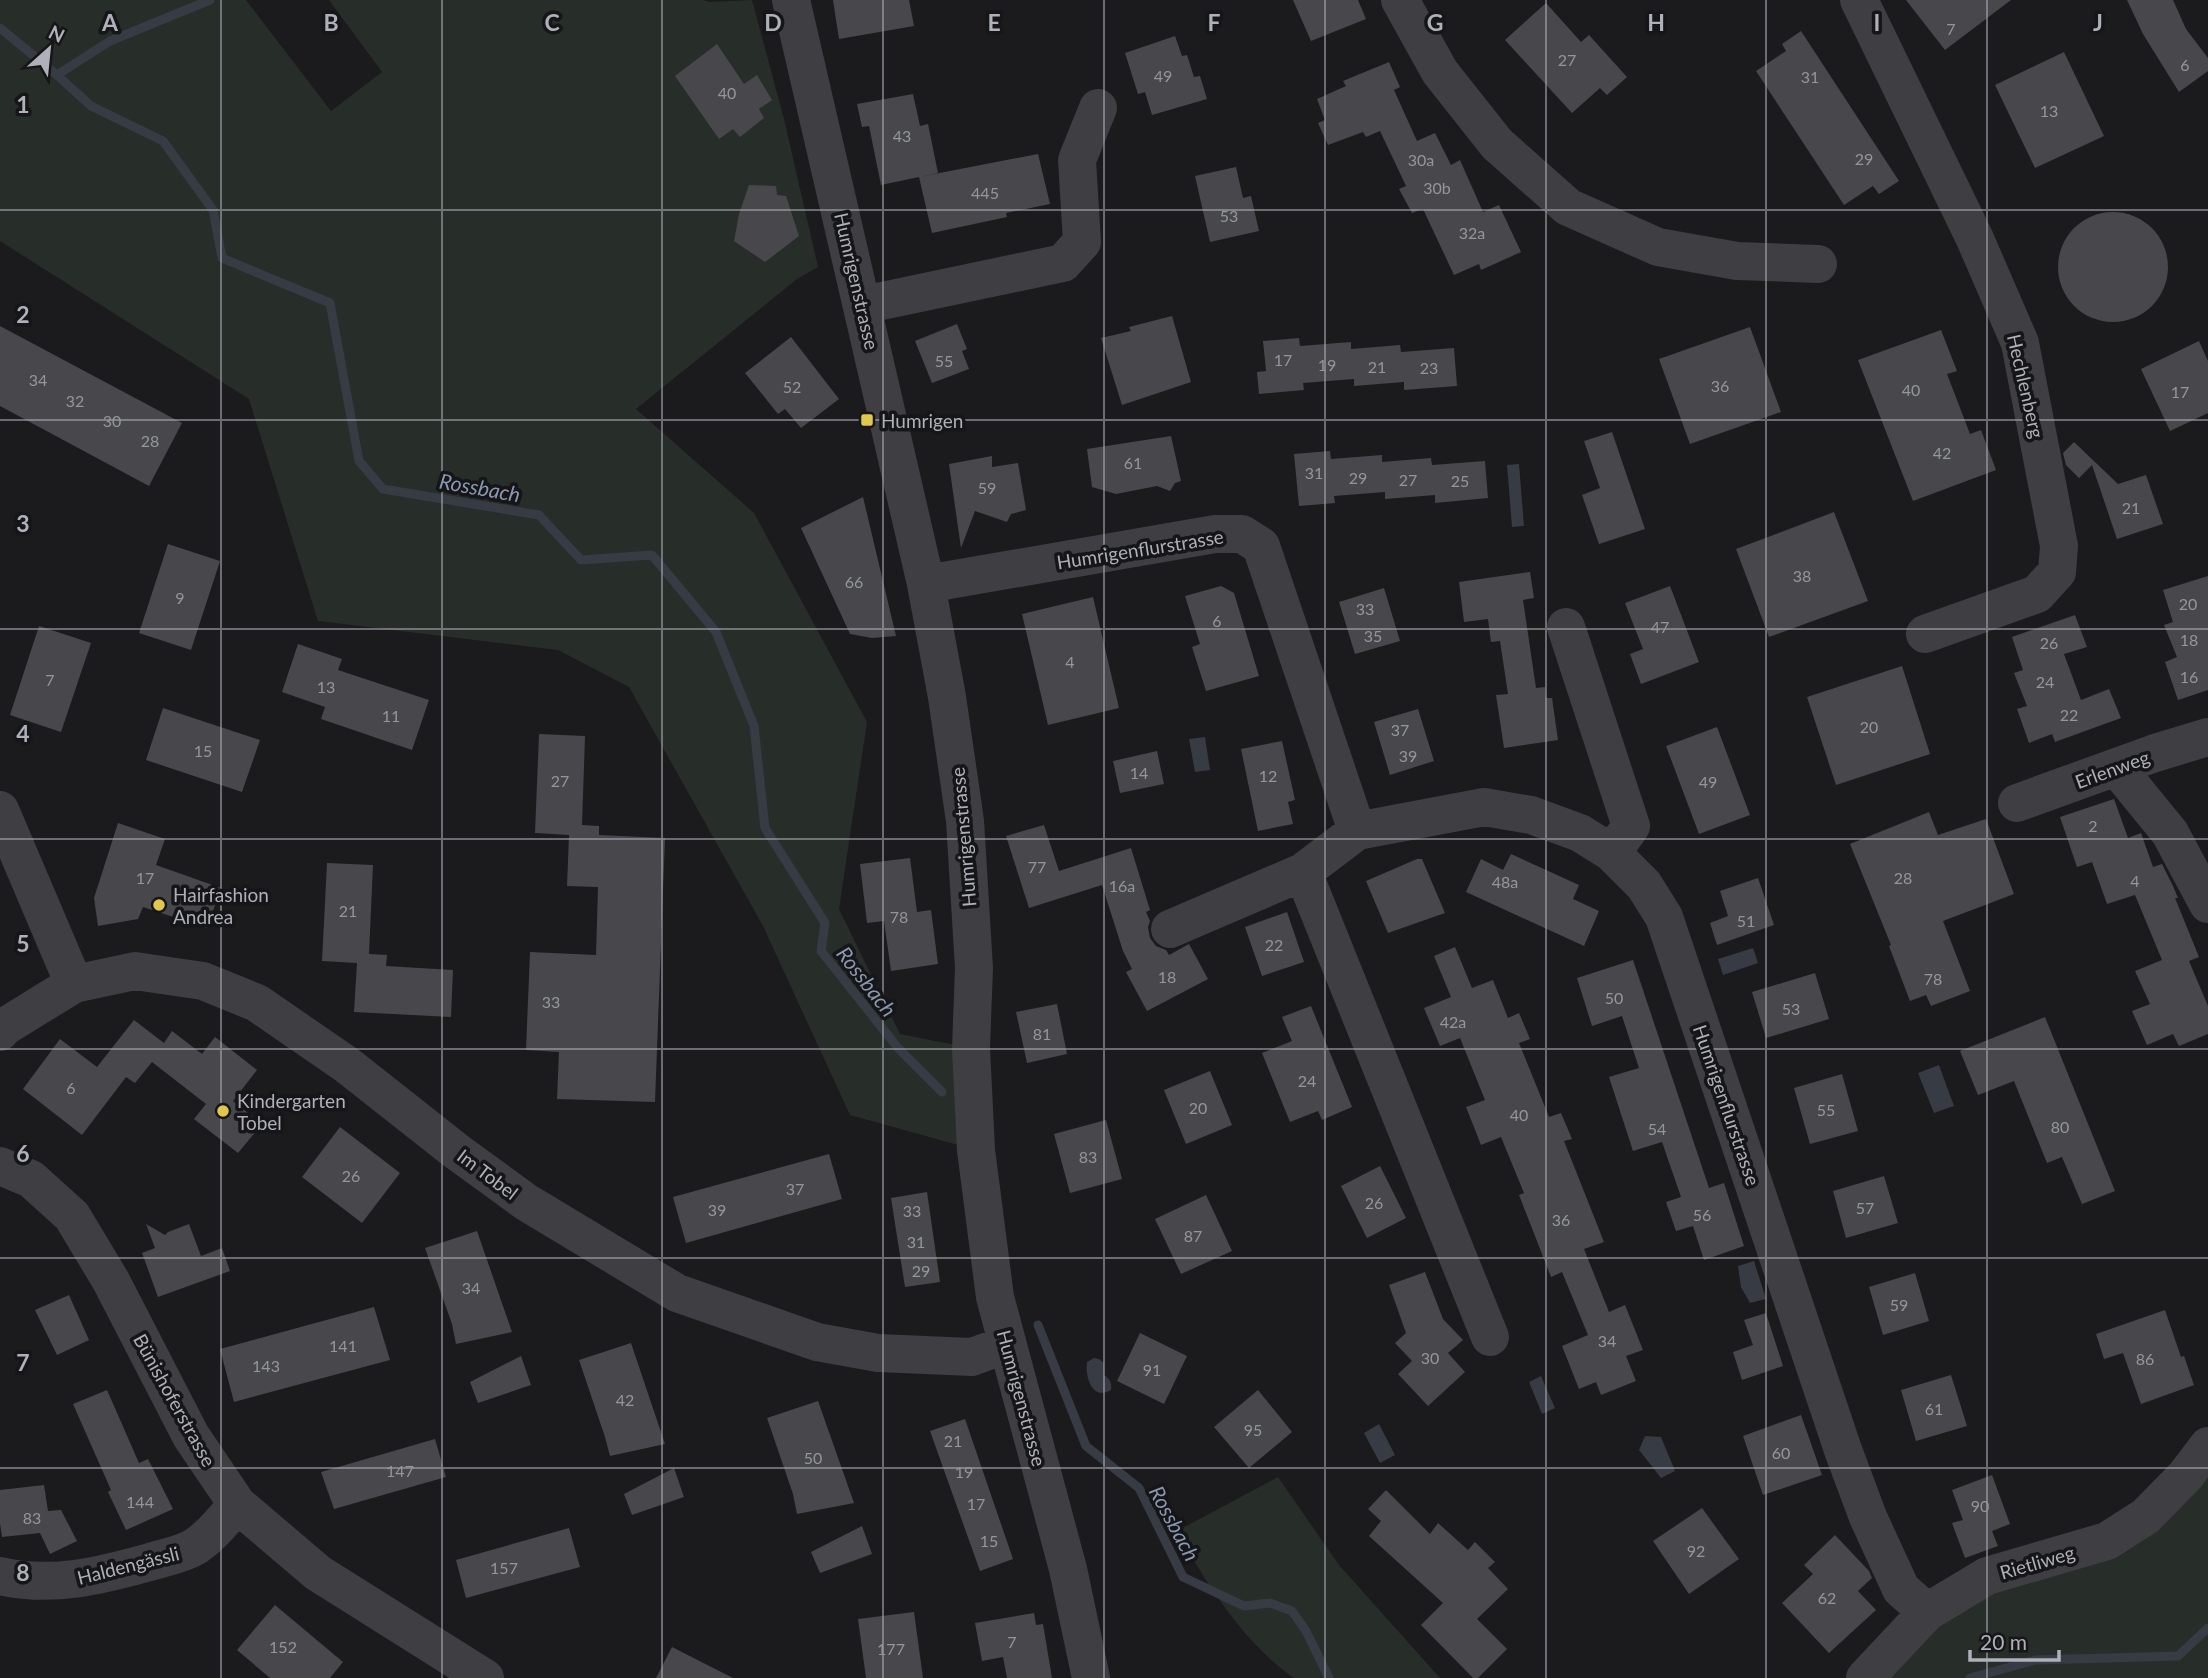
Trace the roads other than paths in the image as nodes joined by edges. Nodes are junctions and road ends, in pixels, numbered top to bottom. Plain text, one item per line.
1 (792, 0) edge
2 (1400, 0) edge
3 (1859, 0) edge
4 (1098, 108) dead end
5 (1818, 264) dead end
6 (863, 305) junction
7 (926, 584) junction
8 (1566, 627) dead end
9 (1925, 634) dead end
10 (2208, 737) edge
11 (2117, 768) junction
12 (2017, 803) dead end
13 (0, 810) edge
14 (1357, 831) junction
15 (1612, 853) junction
16 (1303, 872) junction
17 (2208, 904) edge
18 (1170, 929) dead end
19 (74, 984) junction
20 (0, 1032) edge
21 (0, 1166) edge
22 (1490, 1336) dead end
23 (1007, 1344) junction
24 (2208, 1446) edge
25 (237, 1504) junction
26 (0, 1576) edge
27 (1927, 1612) junction
28 (485, 1678) edge
29 (1091, 1678) edge
30 (1865, 1678) edge

1 - 6 street, Humrigenstrasse
2 - 5 street
3 - 9 street, Hechlenberg
4 - 6 street
6 - 7 street, Humrigenstrasse
7 - 14 street, Humrigenflurstrasse
7 - 23 street, Humrigenstrasse
8 - 15 street
10 - 11 street, Erlenweg
11 - 12 street, Erlenweg
11 - 17 street
13 - 19 street
14 - 15 street, Humrigenflurstrasse
14 - 16 street, Humrigenflurstrasse
15 - 27 street, Humrigenflurstrasse
16 - 18 street, Humrigenflurstrasse
16 - 22 street
19 - 20 street, Im Tobel
19 - 23 street, Im Tobel
21 - 25 street, Bünishoferstrasse
23 - 29 street, Humrigenstrasse
24 - 27 street, Rietliweg
25 - 26 street, Haldengässli
25 - 28 street, Bünishoferstrasse
27 - 30 street, Rietliweg

